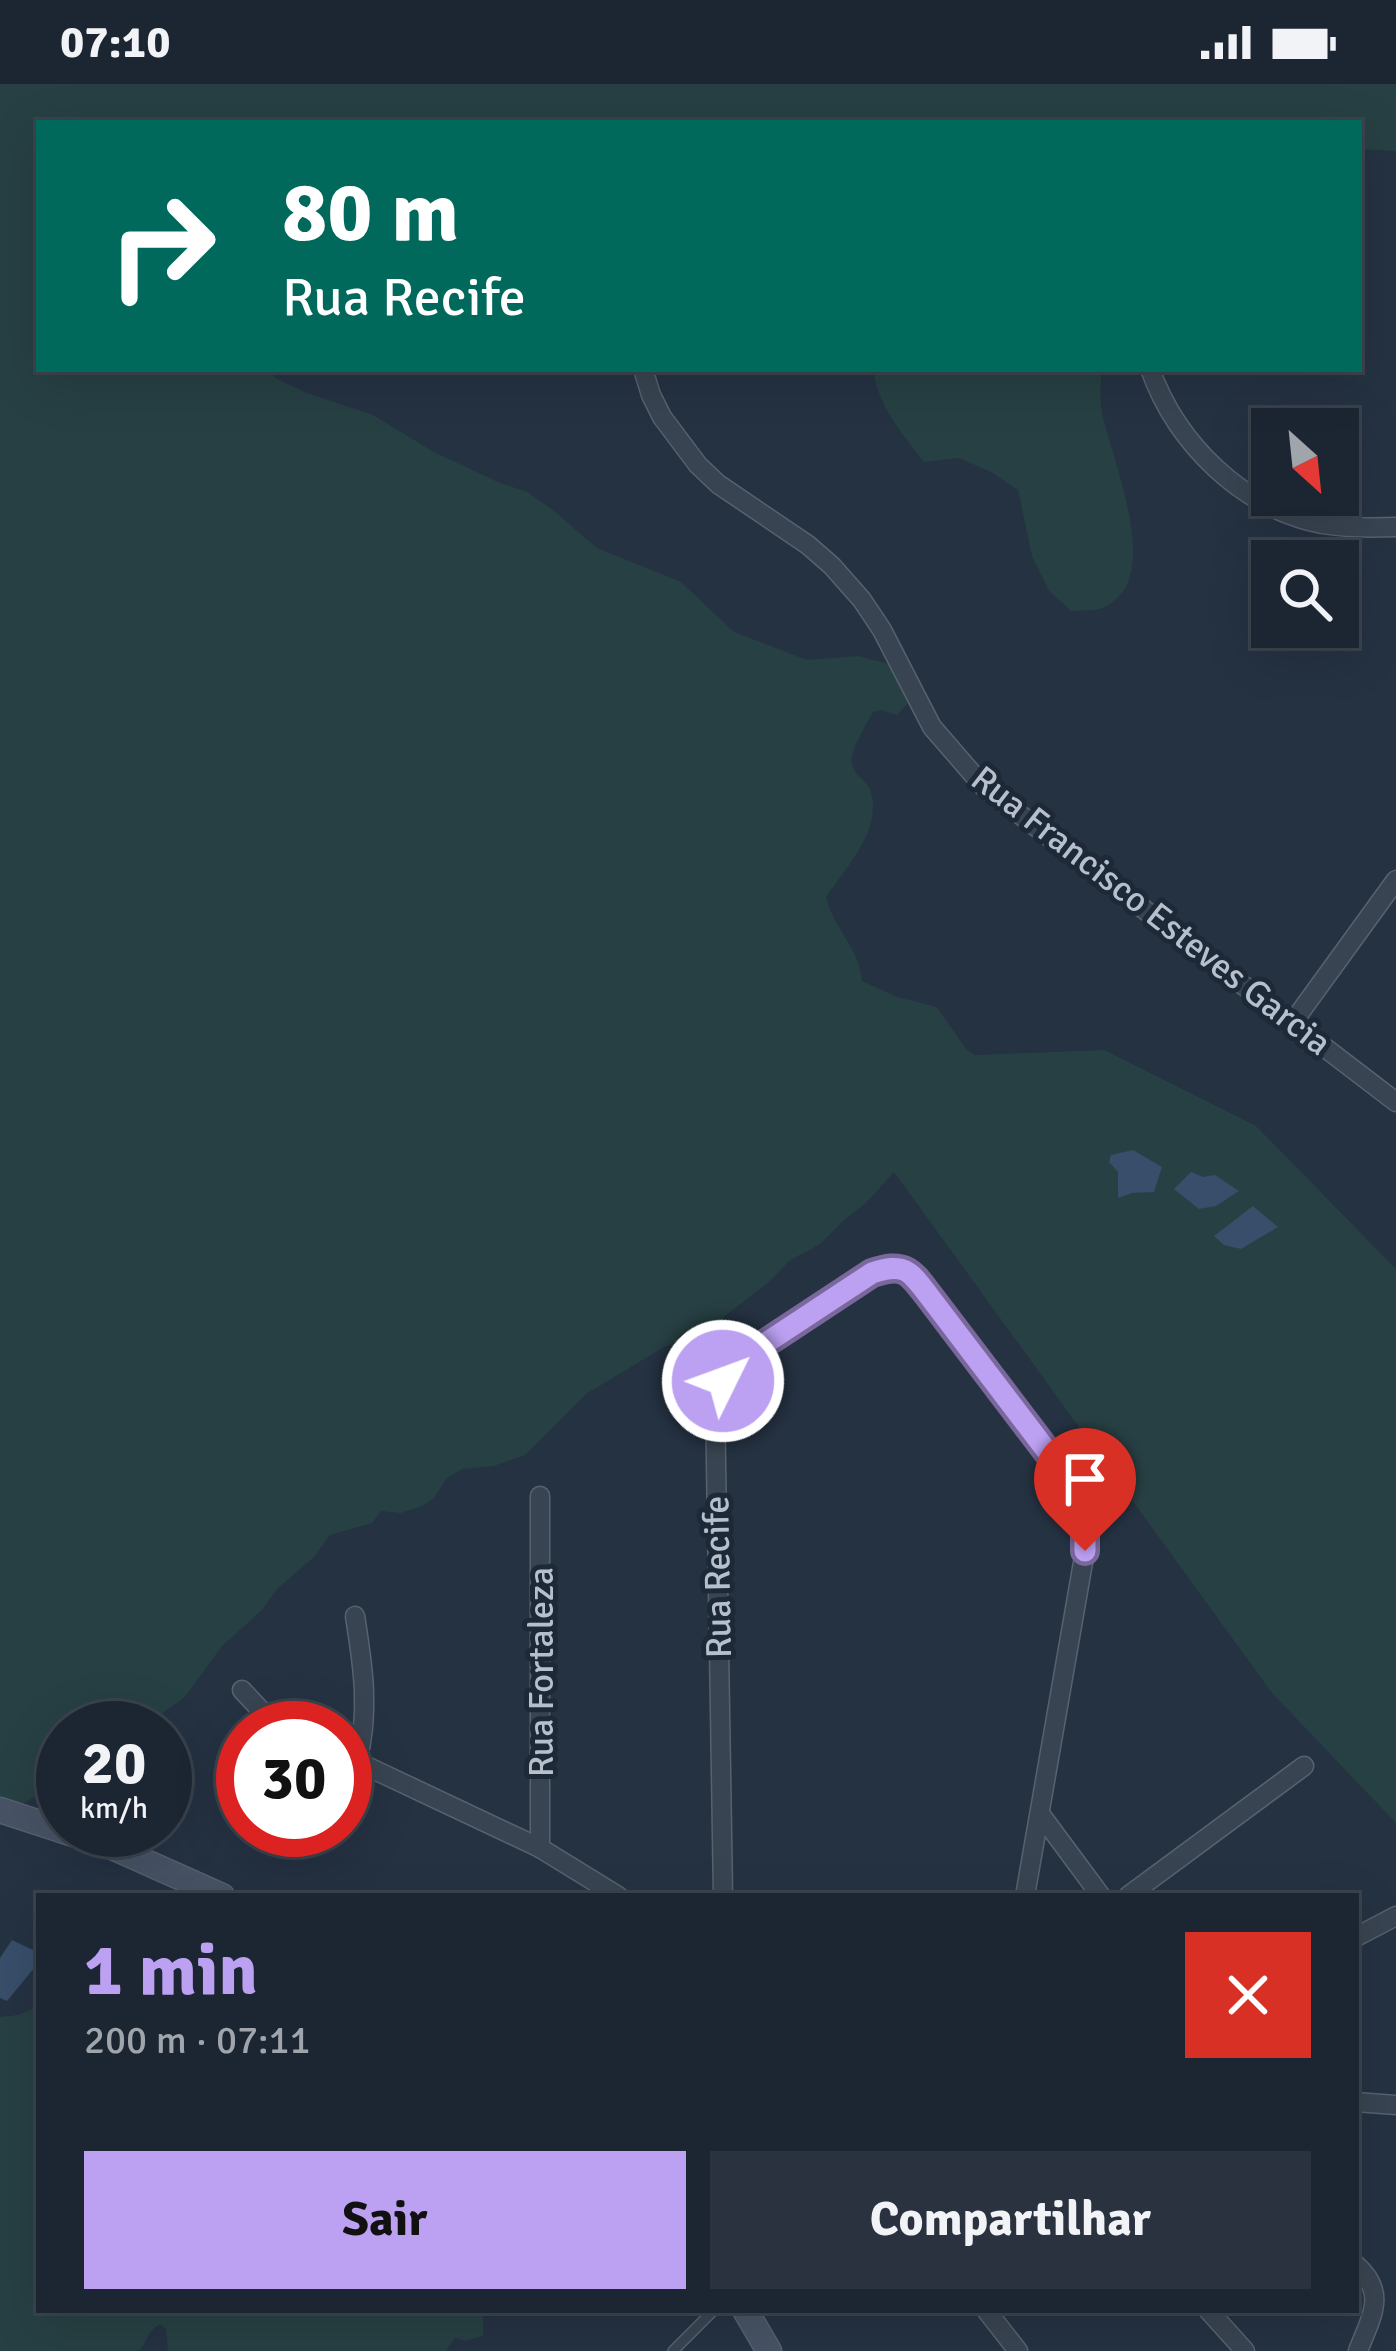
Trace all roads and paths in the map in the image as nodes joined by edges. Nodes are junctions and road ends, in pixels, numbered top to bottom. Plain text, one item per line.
1 (644, 372) edge
2 (1152, 372) edge
3 (1396, 526) edge
4 (1396, 880) edge
5 (1293, 1022) junction
6 (1396, 1102) edge
7 (541, 1496) dead end
8 (355, 1616) dead end
9 (242, 1690) dead end
10 (252, 1701) edge
11 (366, 1701) edge
12 (1304, 1766) dead end
13 (372, 1769) edge
14 (0, 1810) edge
15 (1041, 1815) junction
16 (540, 1848) junction
17 (214, 1893) edge
18 (613, 1893) edge
19 (723, 1893) edge
20 (1025, 1893) edge
21 (1098, 1893) edge
22 (1132, 1893) edge
23 (1396, 1916) edge
24 (1359, 1935) edge
25 (1359, 2102) edge
26 (1396, 2105) edge
27 (1359, 2268) edge
28 (711, 2313) edge
29 (748, 2313) edge
30 (988, 2313) edge
31 (1211, 2313) edge
32 (673, 2351) edge
33 (769, 2351) edge
34 (1018, 2351) edge
35 (1245, 2351) edge
36 (1358, 2351) edge

1 - 5 street, Rua Francisco Esteves Garcia
2 - 3 street
4 - 5 street
5 - 6 street, Rua Francisco Esteves Garcia
7 - 16 street, Rua Fortaleza
8 - 11 street
9 - 10 street
12 - 22 street
13 - 16 street
14 - 17 street
15 - 19 street, Rua Recife
15 - 20 street, Rua Recife
15 - 21 street
16 - 18 street
23 - 24 street
25 - 26 street
27 - 36 street
28 - 32 lane
29 - 33 street
30 - 34 street
31 - 35 street

